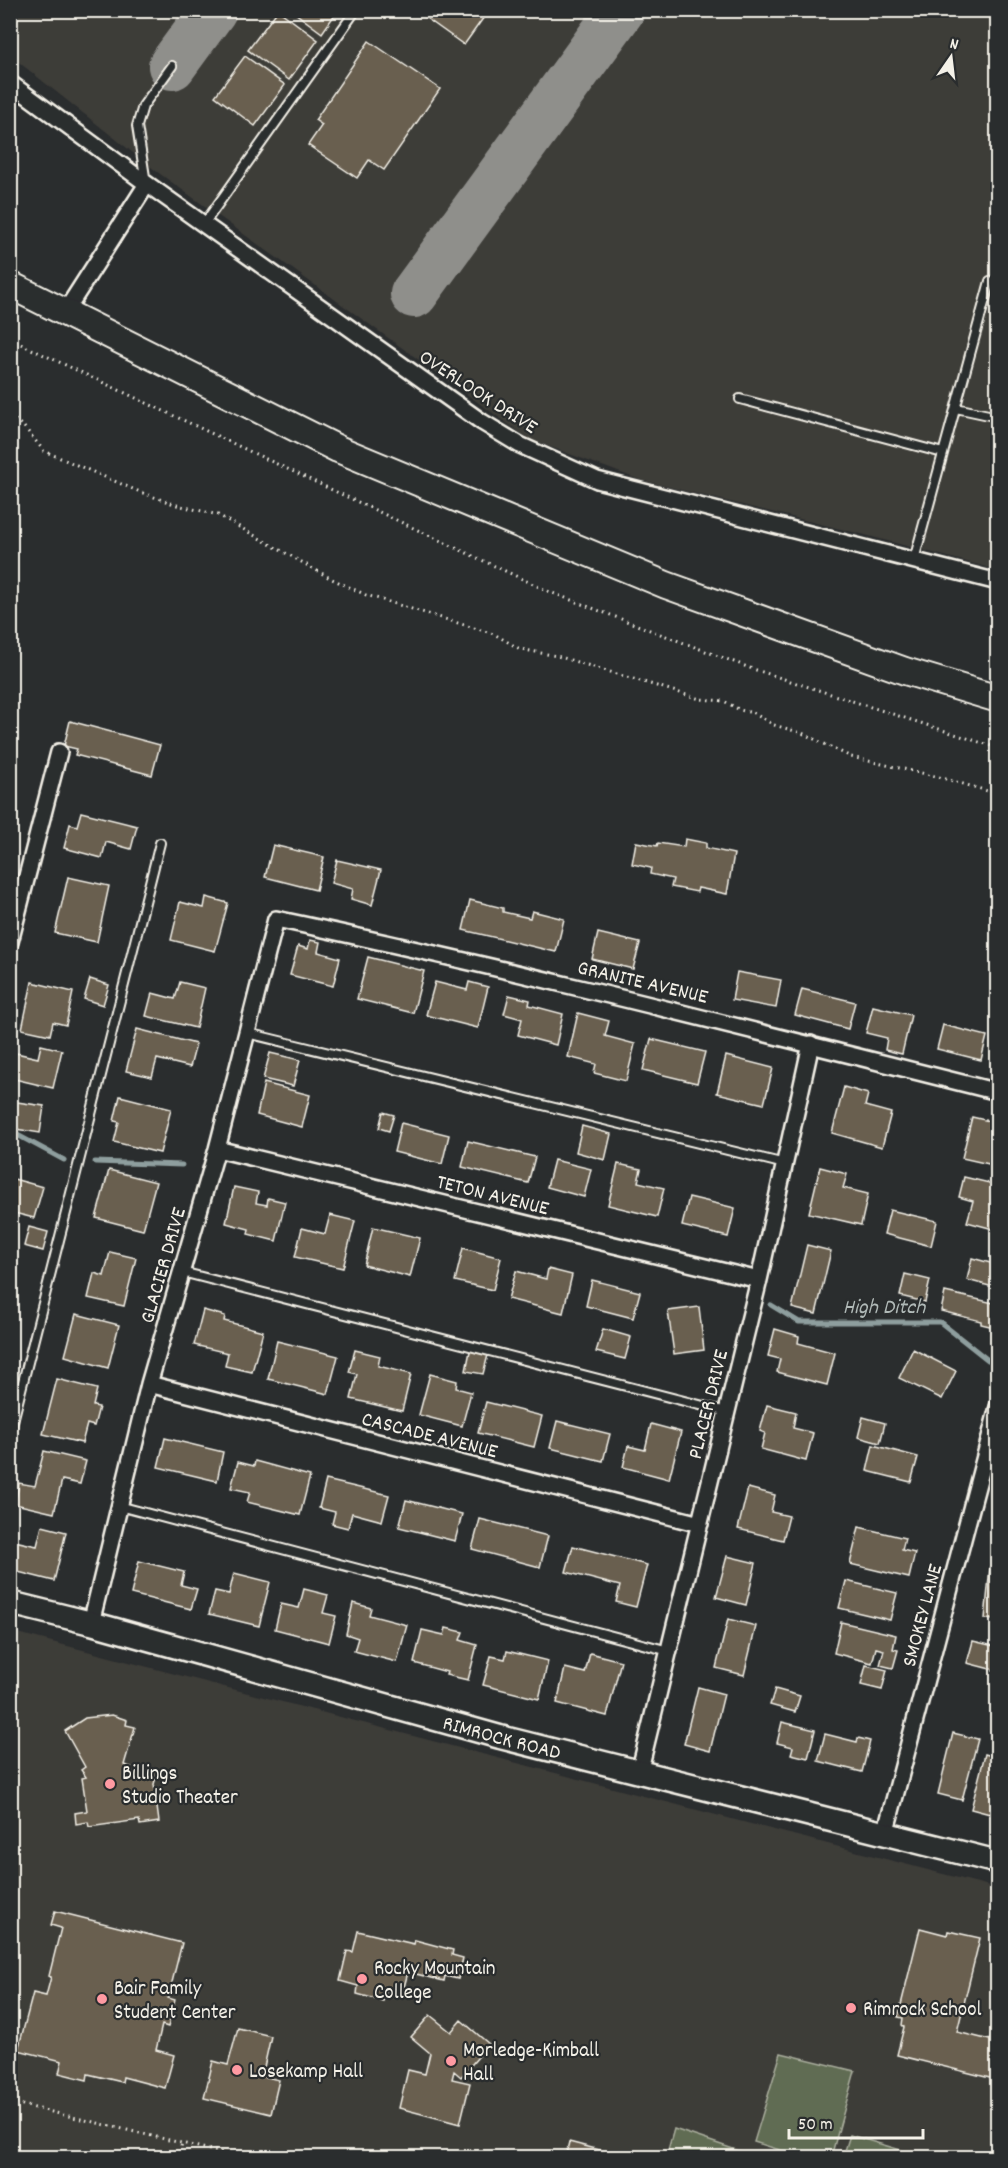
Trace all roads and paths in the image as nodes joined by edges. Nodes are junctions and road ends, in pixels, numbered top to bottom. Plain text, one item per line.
1 (356, 10) edge
2 (172, 66) dead end
3 (10, 83) edge
4 (147, 184) junction
5 (204, 224) junction
6 (990, 281) dead end
7 (10, 285) edge
8 (65, 312) junction
9 (10, 339) edge
10 (740, 399) dead end
11 (956, 408) junction
12 (10, 416) edge
13 (998, 417) edge
14 (944, 453) junction
15 (914, 560) junction
16 (998, 582) edge
17 (998, 699) edge
18 (998, 748) edge
19 (59, 752) dead end
20 (998, 794) edge
21 (160, 843) dead end
22 (276, 919) joint
23 (10, 942) edge
24 (247, 1033) junction
25 (811, 1044) junction
26 (998, 1092) edge
27 (217, 1149) junction
28 (785, 1164) junction
29 (182, 1272) junction
30 (759, 1280) junction
31 (149, 1384) junction
32 (998, 1407) edge
33 (727, 1412) junction
34 (10, 1433) edge
35 (119, 1506) junction
36 (700, 1524) junction
37 (10, 1603) edge
38 (91, 1623) junction
39 (669, 1651) junction
40 (639, 1773) junction
41 (885, 1834) junction
42 (998, 1862) edge
43 (10, 2102) edge
44 (182, 2143) junction
45 (178, 2157) edge
46 (244, 2157) edge

1 - 5 lane
2 - 4 lane
3 - 4 street, OVERLOOK DRIVE
4 - 5 street, OVERLOOK DRIVE
4 - 8 street
5 - 15 street, OVERLOOK DRIVE
6 - 11 lane
7 - 8 highway
8 - 17 highway
9 - 18 path
10 - 14 lane
11 - 13 lane
11 - 14 lane
12 - 20 path
14 - 15 lane
15 - 16 street, OVERLOOK DRIVE
19 - 23 street
21 - 34 lane
22 - 24 street, GLACIER DRIVE
22 - 25 street, GRANITE AVENUE
24 - 27 street, GLACIER DRIVE
24 - 28 lane
25 - 26 street, GRANITE AVENUE
25 - 28 street, PLACER DRIVE
27 - 29 street, GLACIER DRIVE
27 - 30 street, TETON AVENUE
28 - 30 street, PLACER DRIVE
29 - 31 street, GLACIER DRIVE
29 - 33 lane
30 - 33 street, PLACER DRIVE
31 - 35 street, GLACIER DRIVE
31 - 36 street, CASCADE AVENUE
32 - 41 street, SMOKEY LANE
33 - 36 street, PLACER DRIVE
35 - 38 street, GLACIER DRIVE
35 - 39 lane
36 - 39 street, PLACER DRIVE
37 - 38 main road, RIMROCK ROAD
38 - 40 main road, RIMROCK ROAD
39 - 40 street, PLACER DRIVE
40 - 41 main road, RIMROCK ROAD
41 - 42 main road, RIMROCK ROAD
43 - 44 path
44 - 45 path
44 - 46 path

